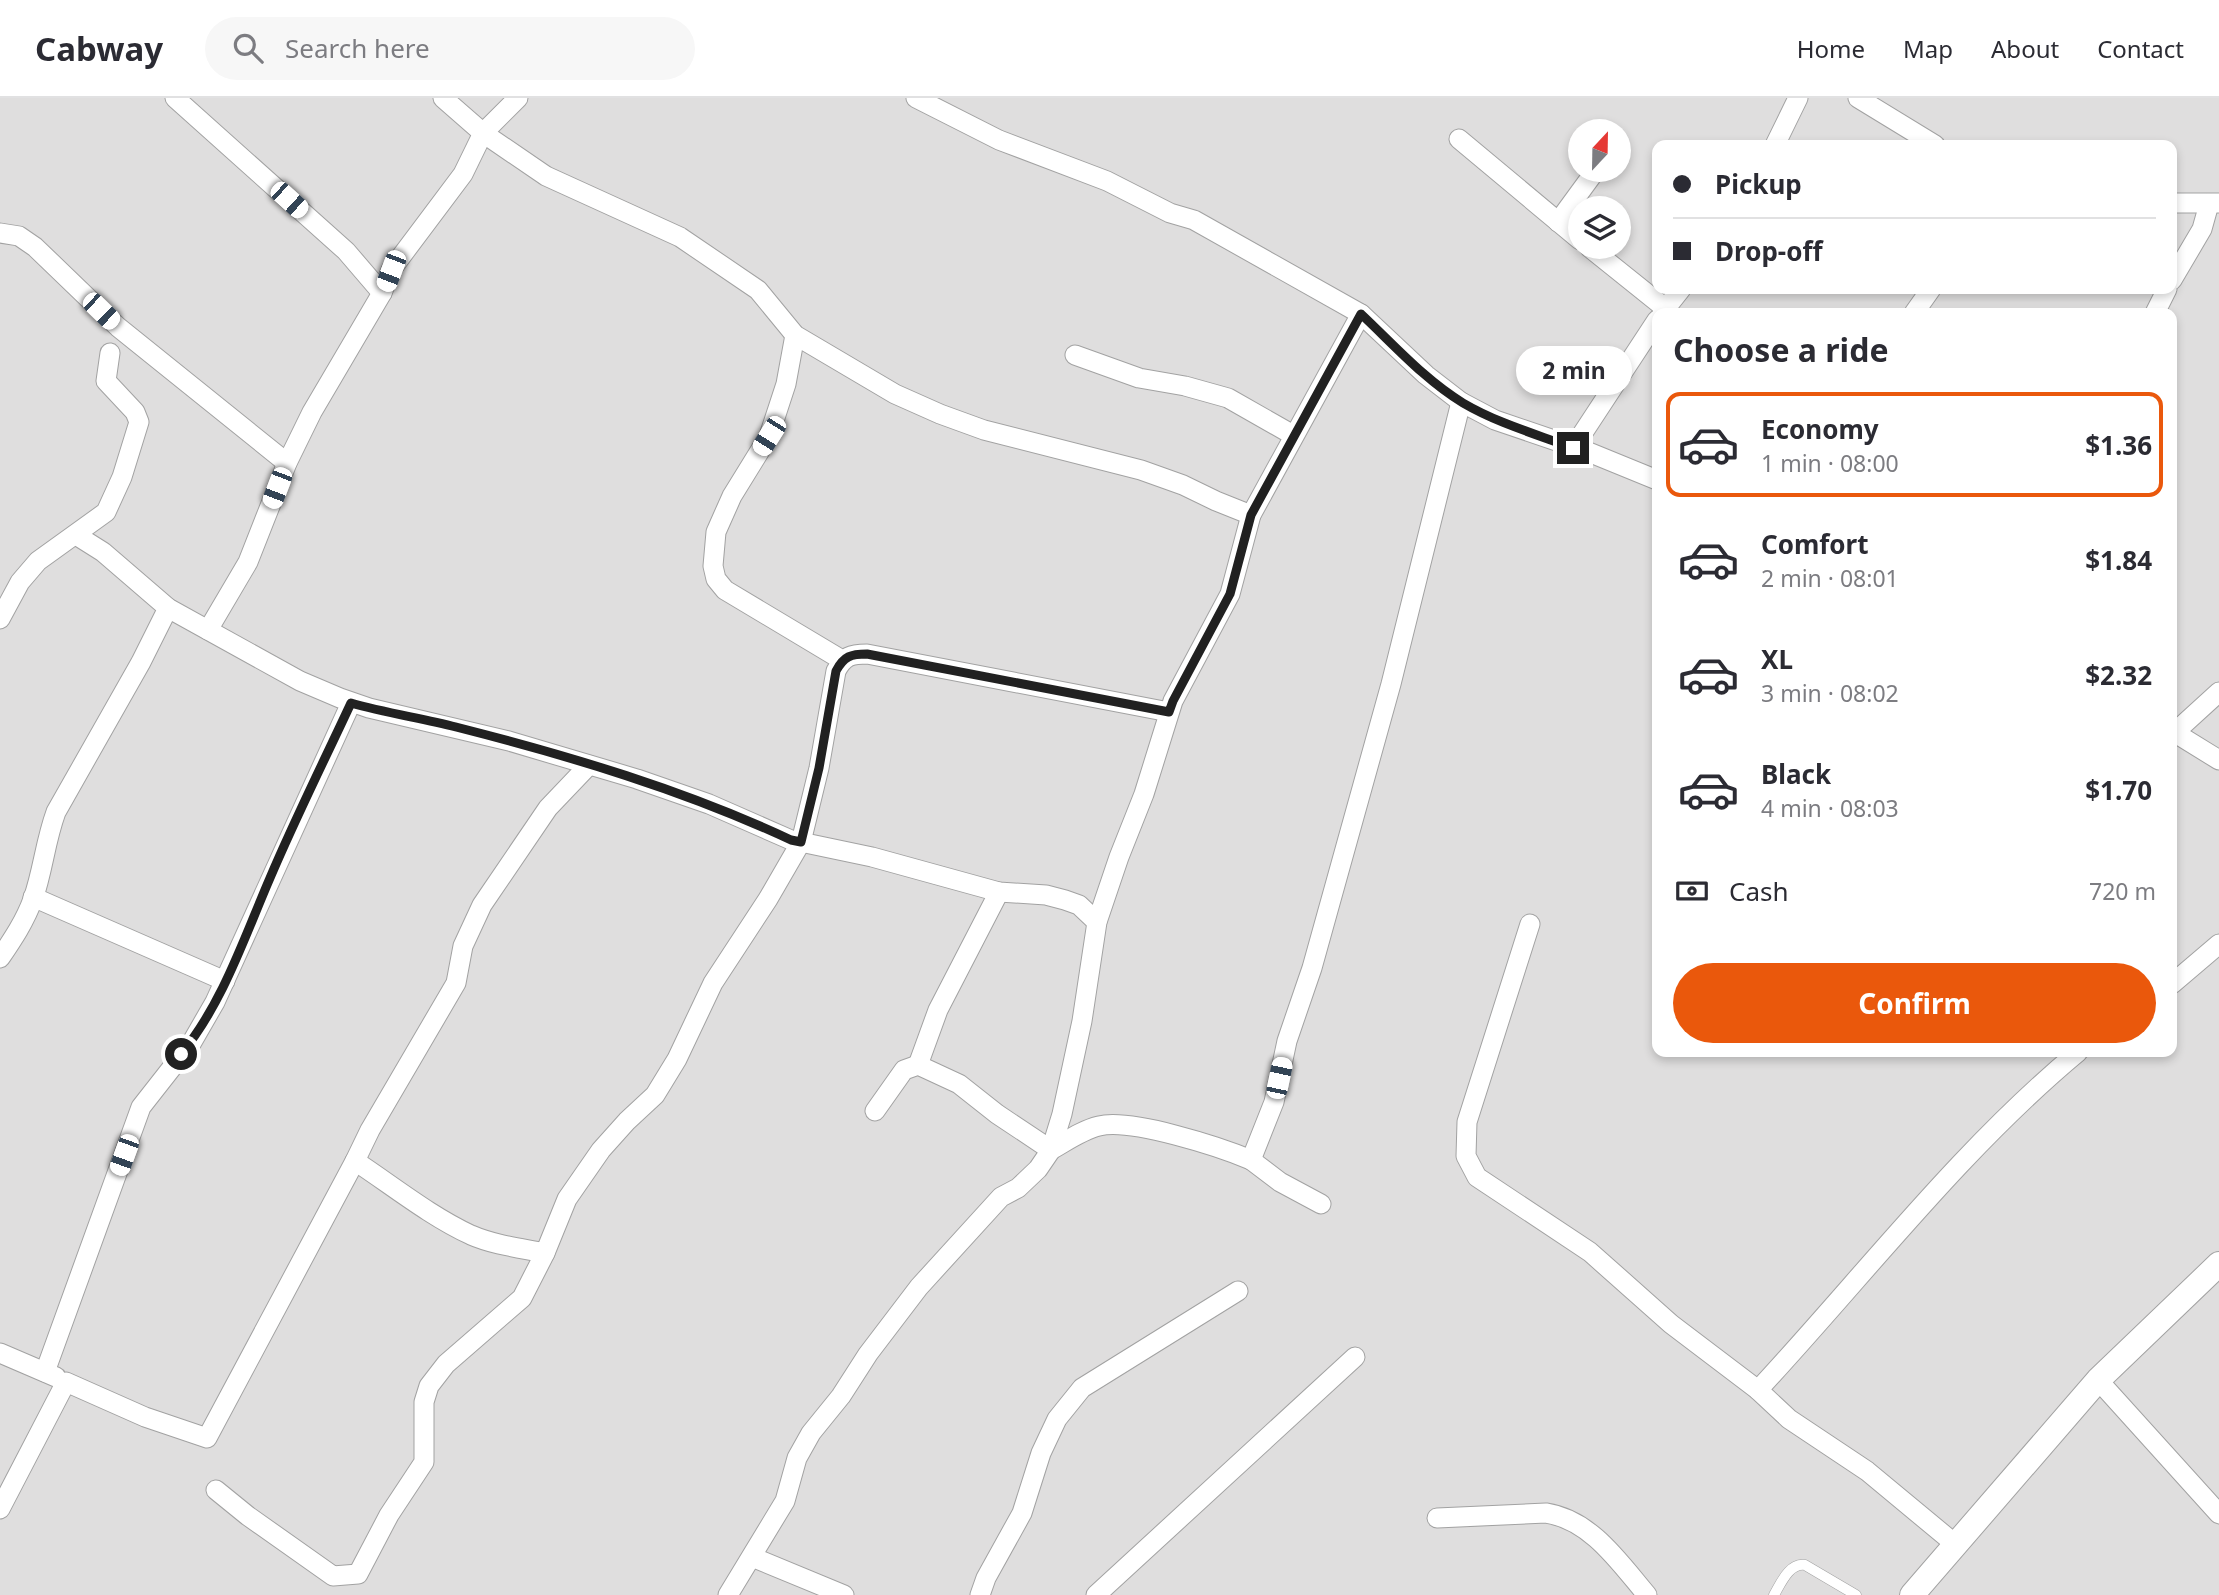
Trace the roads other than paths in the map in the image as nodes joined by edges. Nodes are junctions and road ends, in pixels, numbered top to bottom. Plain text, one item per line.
1 (175, 98) edge
2 (443, 98) edge
3 (518, 98) edge
4 (916, 98) edge
5 (1798, 98) edge
6 (1858, 98) edge
7 (483, 133) junction
8 (1459, 139) dead end
9 (1777, 140) edge
10 (1927, 140) edge
11 (1587, 182) edge
12 (2177, 202) edge
13 (2214, 203) edge
14 (1558, 222) junction
15 (1568, 230) edge
16 (0, 233) edge
17 (1602, 259) edge
18 (2177, 272) edge
19 (382, 293) junction
20 (1677, 294) edge
21 (1655, 308) edge
22 (1666, 308) edge
23 (1361, 314) junction
24 (1652, 328) edge
25 (795, 335) junction
26 (110, 352) dead end
27 (1076, 355) dead end
28 (1461, 402) junction
29 (1293, 435) junction
30 (1573, 448) junction
31 (287, 463) junction
32 (1652, 478) edge
33 (1251, 515) junction
34 (76, 535) junction
35 (168, 608) junction
36 (0, 619) edge
37 (208, 630) junction
38 (842, 660) junction
39 (2219, 692) edge
40 (351, 703) junction
41 (1169, 712) junction
42 (2177, 729) edge
43 (2177, 734) edge
44 (2219, 760) edge
45 (589, 765) junction
46 (801, 842) junction
47 (999, 892) junction
48 (33, 897) junction
49 (1097, 922) junction
50 (1530, 925) dead end
51 (2219, 944) edge
52 (0, 958) edge
53 (2177, 980) edge
54 (225, 981) junction
55 (2072, 1057) edge
56 (918, 1065) junction
57 (875, 1111) dead end
58 (1051, 1150) junction
59 (1251, 1160) junction
60 (355, 1161) junction
61 (1321, 1204) dead end
62 (545, 1253) junction
63 (2218, 1265) edge
64 (1238, 1291) dead end
65 (0, 1353) edge
66 (1355, 1357) dead end
67 (45, 1372) junction
68 (2098, 1380) junction
69 (66, 1382) junction
70 (1758, 1391) junction
71 (216, 1490) dead end
72 (0, 1509) edge
73 (2219, 1514) edge
74 (1437, 1518) dead end
75 (1955, 1544) junction
76 (752, 1557) junction
77 (1108, 1592) edge
78 (728, 1595) edge
79 (844, 1595) edge
80 (980, 1595) edge
81 (1647, 1595) edge
82 (1774, 1595) edge
83 (1856, 1595) edge
84 (1912, 1595) edge

1 - 19 street
2 - 7 street
3 - 7 street
4 - 23 street
5 - 9 street
6 - 10 street
7 - 19 street
7 - 25 street
8 - 14 street
11 - 14 street
12 - 13 street
13 - 18 street
14 - 15 street
16 - 31 street
17 - 21 street
19 - 31 street
20 - 22 street
23 - 28 street
23 - 29 street
24 - 30 street
25 - 33 street
25 - 38 street
26 - 34 street
27 - 29 street
28 - 30 street
28 - 59 street
29 - 33 street
30 - 32 street
31 - 37 street
33 - 41 street
34 - 35 street
34 - 36 street
35 - 37 street
35 - 48 street
37 - 40 street
38 - 41 street
38 - 46 street
39 - 42 street
40 - 45 street
40 - 54 street
41 - 49 street
43 - 44 street
45 - 46 street
45 - 60 street
46 - 47 street
46 - 62 street
47 - 49 street
47 - 56 street
48 - 52 street
48 - 54 street
49 - 58 street
50 - 70 street
51 - 53 street
54 - 67 street
55 - 70 street
56 - 57 street
56 - 58 street
58 - 59 street
58 - 76 street
59 - 61 street
60 - 62 street
60 - 69 street
62 - 71 street
63 - 68 street
64 - 80 street
65 - 67 street
66 - 77 street
67 - 69 street
68 - 73 street
68 - 75 street
69 - 72 street
70 - 75 street
74 - 81 street
75 - 84 street
76 - 78 street
76 - 79 street
82 - 83 lane

